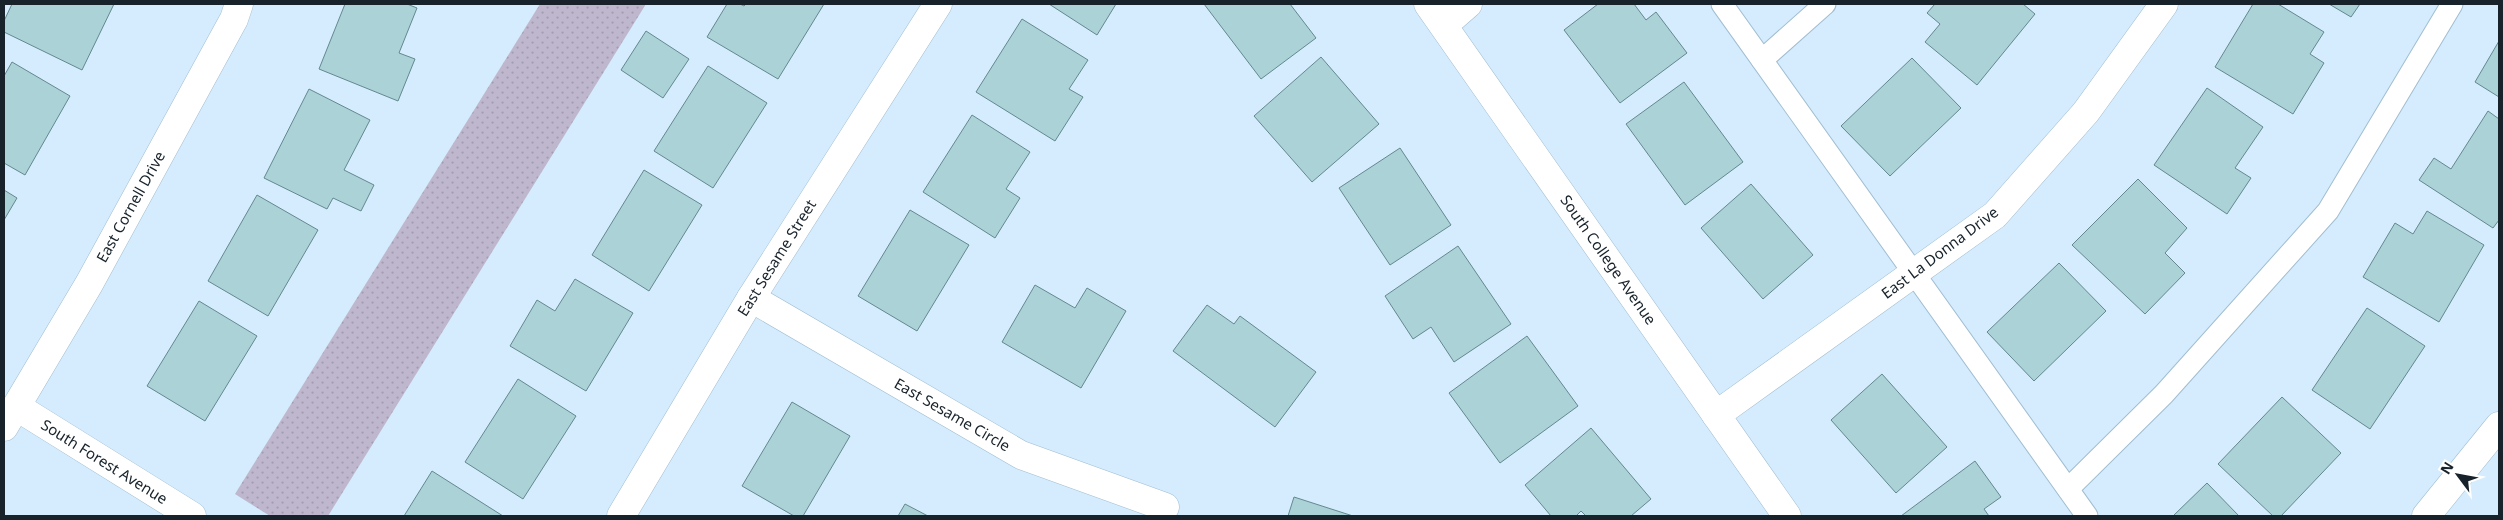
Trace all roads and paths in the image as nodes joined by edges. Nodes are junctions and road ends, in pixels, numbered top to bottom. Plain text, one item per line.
1 (239, 4) edge
2 (938, 4) edge
3 (1468, 4) edge
4 (1722, 4) edge
5 (1825, 4) edge
6 (2164, 4) edge
7 (2452, 4) edge
8 (1436, 14) edge
9 (1762, 60) junction
10 (1914, 273) junction
11 (751, 298) junction
12 (1716, 415) junction
13 (10, 417) edge
14 (2499, 426) edge
15 (2068, 489) junction
16 (1165, 506) dead end
17 (192, 516) edge
18 (621, 516) edge
19 (1788, 516) edge
20 (2087, 516) edge
21 (2426, 516) edge

1 - 13 street, East Cornell Drive
2 - 11 street, East Sesame Street
3 - 8 street
4 - 9 lane
5 - 9 lane
6 - 10 street, East La Donna Drive
7 - 15 lane
8 - 12 street, South College Avenue
9 - 10 lane
10 - 12 street, East La Donna Drive
10 - 15 lane
11 - 16 street, East Sesame Circle
11 - 18 street, East Sesame Street
12 - 19 street, South College Avenue
13 - 17 street, South Forest Avenue
14 - 21 street
15 - 20 lane

